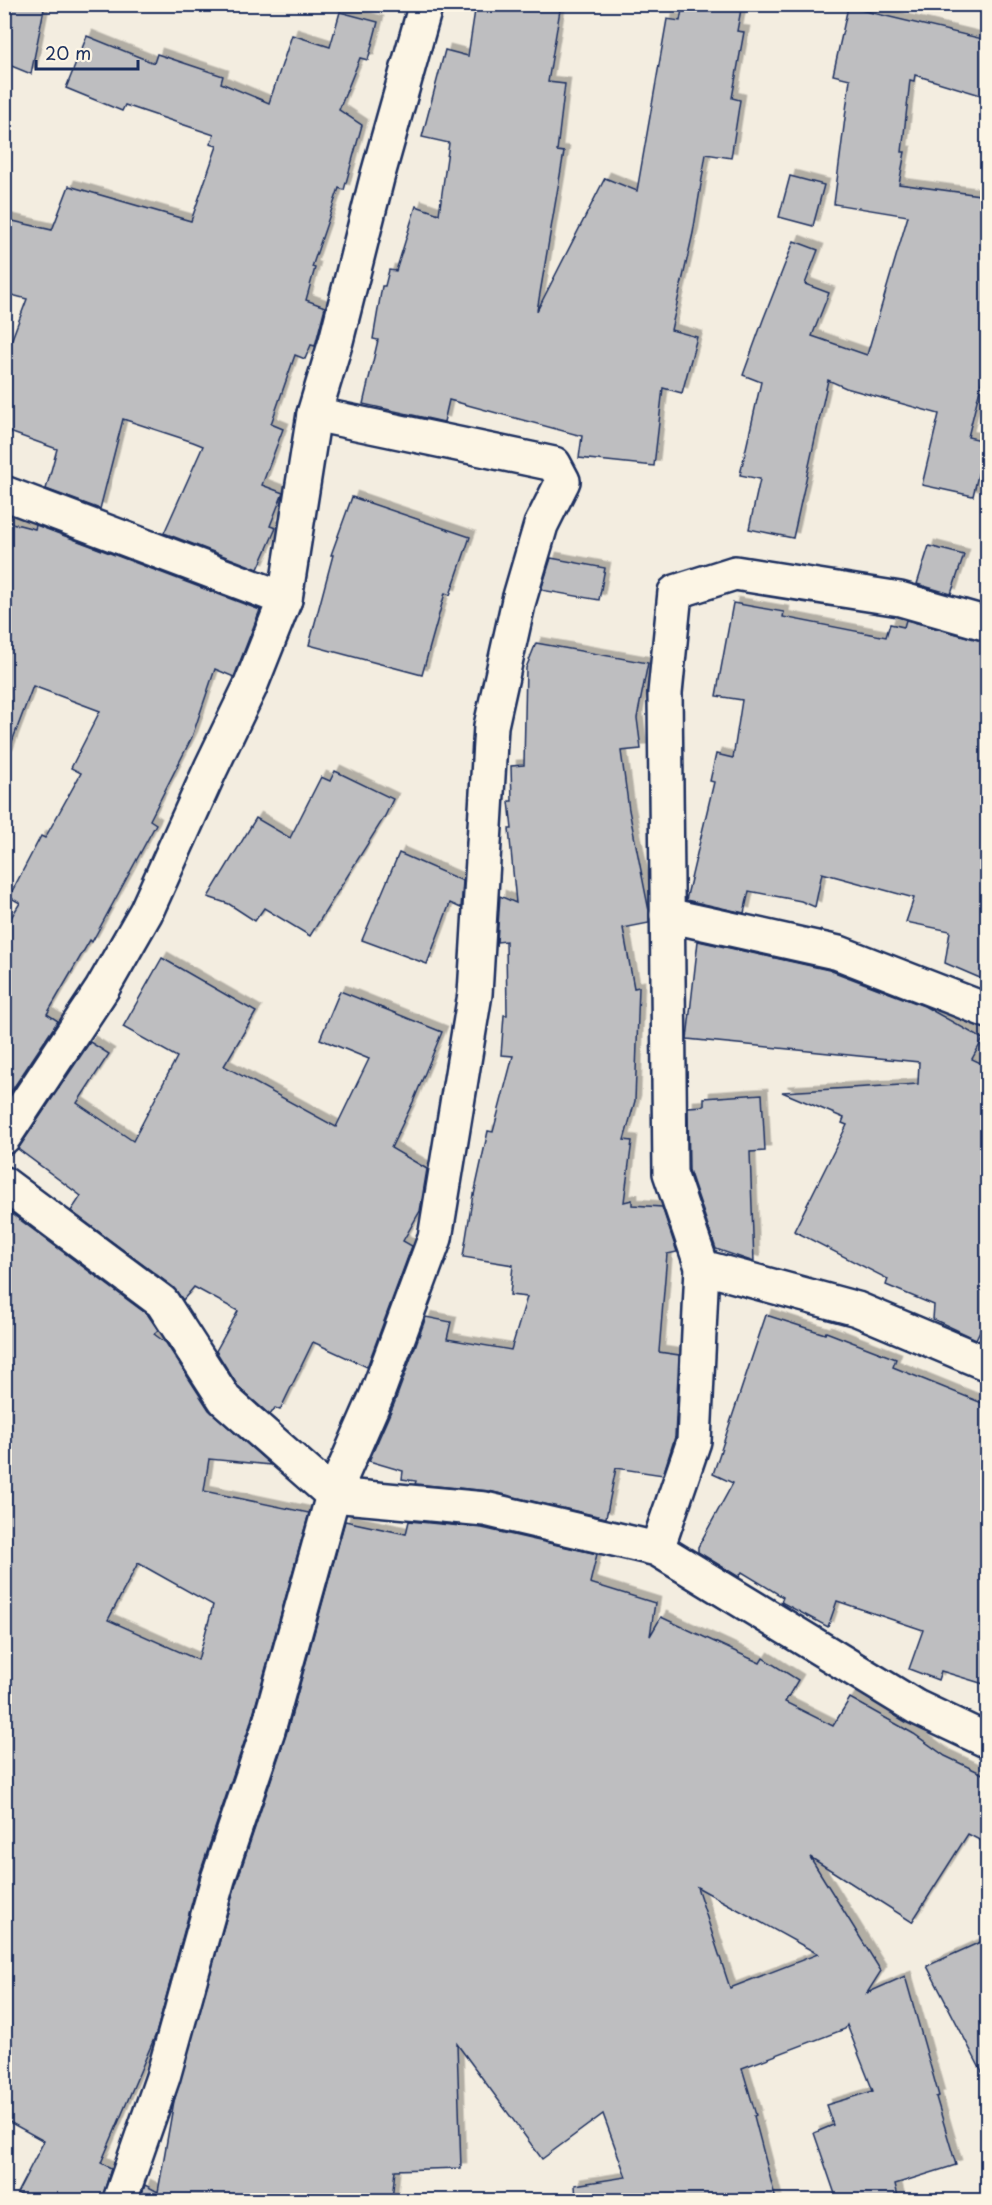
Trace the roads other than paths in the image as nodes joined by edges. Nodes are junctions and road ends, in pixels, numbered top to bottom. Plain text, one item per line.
1 (424, 12) edge
2 (314, 414) junction
3 (4, 493) edge
4 (285, 599) junction
5 (987, 624) edge
6 (667, 915) junction
7 (987, 1011) edge
8 (4, 1137) edge
9 (4, 1184) edge
10 (702, 1267) junction
11 (987, 1364) edge
12 (333, 1495) junction
13 (657, 1549) junction
14 (987, 1741) edge
15 (120, 2200) edge

1 - 2 street
2 - 4 street
2 - 12 street
3 - 4 street
4 - 8 street
5 - 6 street
6 - 7 street
6 - 10 street
9 - 12 street
10 - 11 street
10 - 13 street
12 - 13 street
12 - 15 street
13 - 14 street

